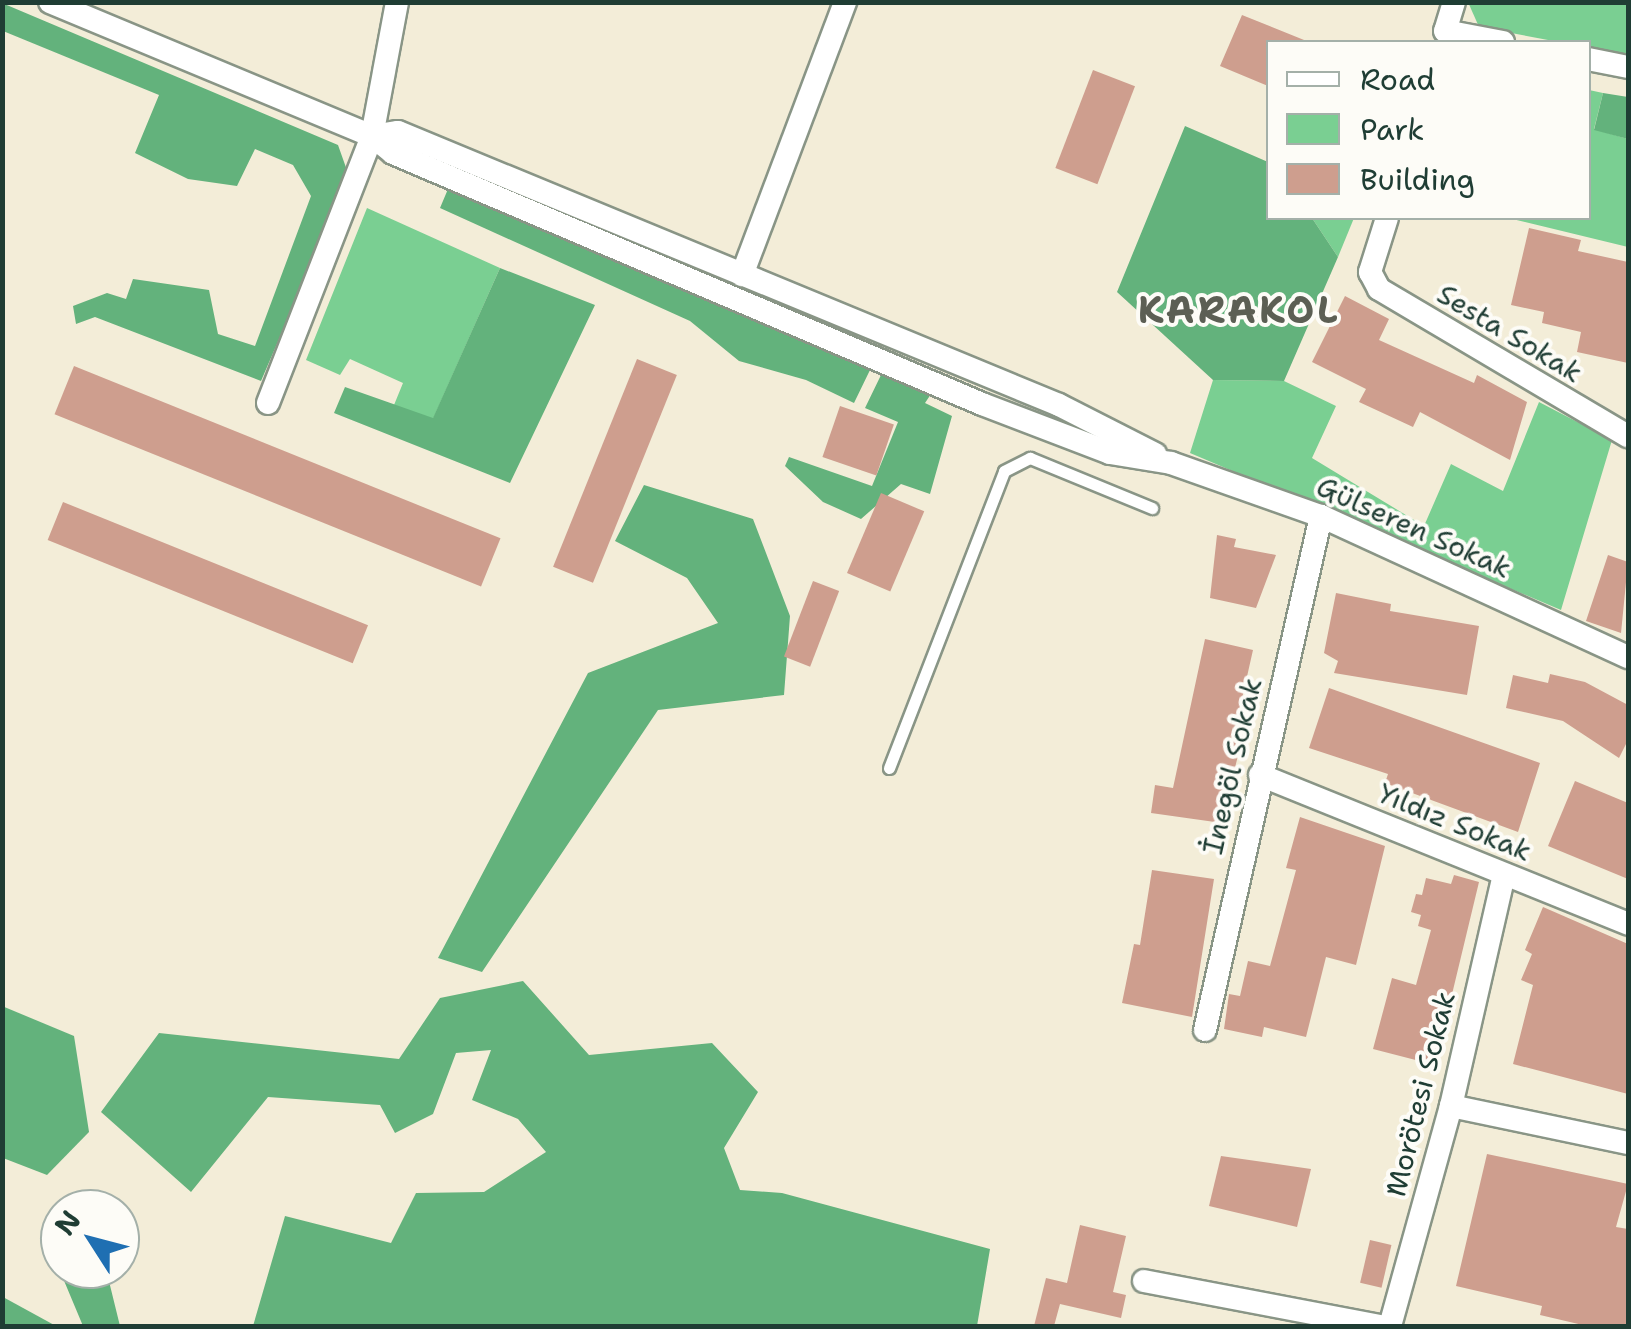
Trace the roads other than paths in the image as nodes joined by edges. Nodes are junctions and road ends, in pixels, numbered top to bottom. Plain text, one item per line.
1 (50, 2) edge
2 (397, 2) edge
3 (845, 2) edge
4 (1454, 2) edge
5 (1492, 40) edge
6 (1591, 60) edge
7 (1628, 67) edge
8 (372, 136) junction
9 (1386, 220) edge
10 (742, 275) junction
11 (268, 403) dead end
12 (1628, 436) edge
13 (1171, 463) junction
14 (1152, 508) dead end
15 (1321, 516) junction
16 (1628, 657) edge
17 (889, 768) dead end
18 (1260, 774) junction
19 (1504, 875) junction
20 (1628, 924) edge
21 (1205, 1030) dead end
22 (1451, 1106) junction
23 (1628, 1143) edge
24 (1144, 1281) dead end
25 (1380, 1326) edge
26 (1390, 1326) edge

1 - 8 street
2 - 8 street
3 - 10 street
4 - 5 street
6 - 7 street
8 - 10 street
8 - 11 street
8 - 13 street
9 - 12 street, Sesta Sokak
10 - 13 street
13 - 15 street, Gülseren Sokak
14 - 17 lane
15 - 16 street, Gülseren Sokak
15 - 18 street, İnegöl Sokak
18 - 19 street, Yıldız Sokak
18 - 21 street, İnegöl Sokak
19 - 20 street, Yıldız Sokak
19 - 22 street, Morötesi Sokak
22 - 23 street
22 - 26 street, Morötesi Sokak
24 - 25 street

